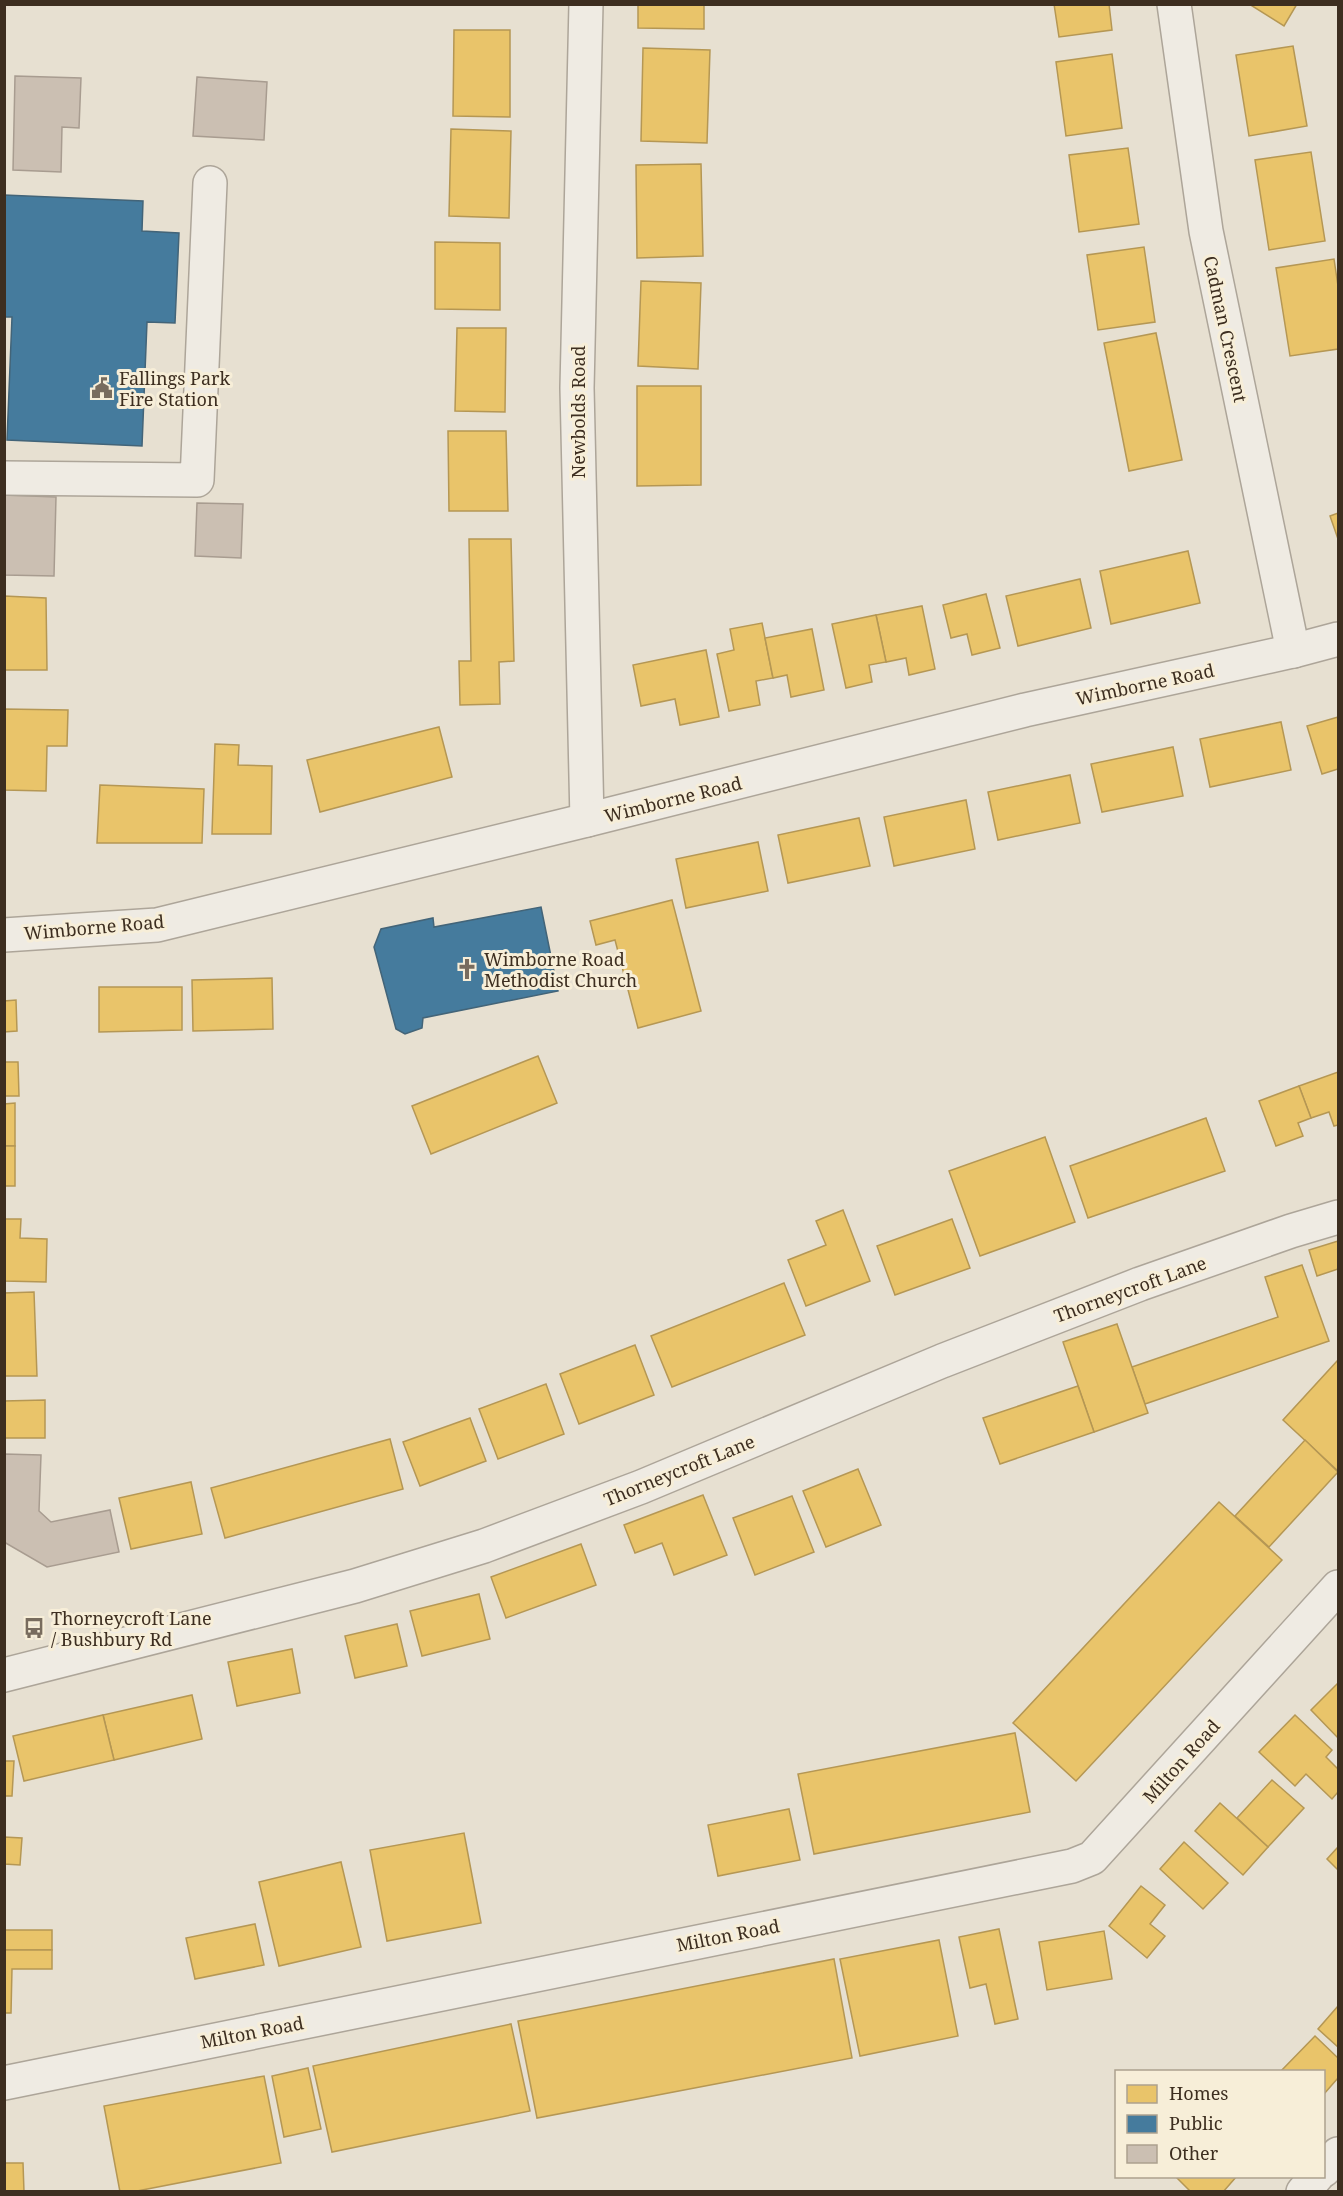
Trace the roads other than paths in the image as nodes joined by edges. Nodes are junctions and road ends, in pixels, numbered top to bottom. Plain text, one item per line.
1 (586, 4) edge
2 (1174, 4) edge
3 (210, 183) dead end
4 (4, 478) edge
5 (1338, 639) edge
6 (1293, 651) junction
7 (587, 820) junction
8 (4, 935) edge
9 (1338, 1217) edge
10 (1338, 1587) edge
11 (4, 1676) edge
12 (4, 2083) edge
13 (1338, 2154) edge
14 (1325, 2168) edge
15 (1315, 2178) edge
16 (1303, 2192) edge

1 - 7 street, Newbolds Road
2 - 6 street, Cadman Crescent
3 - 4 street
5 - 6 street, Wimborne Road
6 - 7 street, Wimborne Road
7 - 8 street, Wimborne Road
9 - 11 street, Thorneycroft Lane
10 - 12 street, Milton Road
13 - 14 street
15 - 16 street

